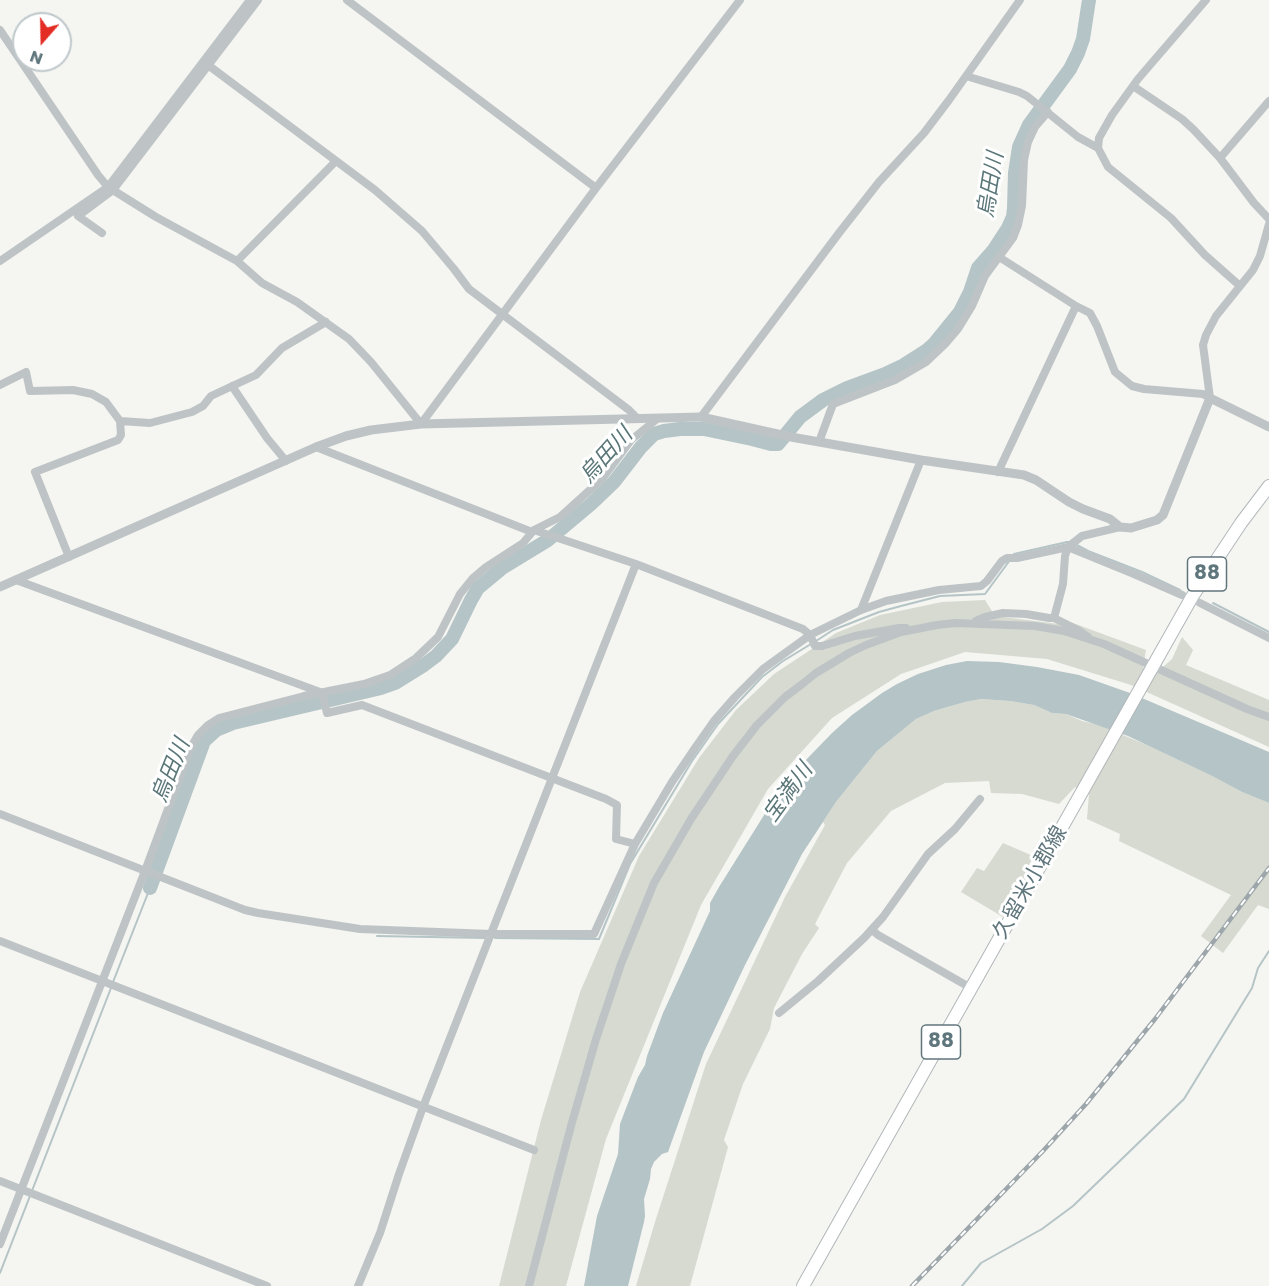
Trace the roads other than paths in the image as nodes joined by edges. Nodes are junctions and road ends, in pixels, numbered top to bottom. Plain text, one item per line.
1 (250, 0) edge
2 (258, 0) edge
3 (347, 0) edge
4 (740, 0) edge
5 (1020, 0) edge
6 (1206, 0) edge
7 (0, 30) edge
8 (208, 65) junction
9 (966, 76) junction
10 (1133, 86) junction
11 (1269, 101) edge
12 (1046, 111) junction
13 (1098, 148) junction
14 (1220, 158) junction
15 (336, 161) junction
16 (110, 188) junction
17 (596, 188) junction
18 (1269, 219) edge
19 (1269, 224) edge
20 (102, 233) dead end
21 (999, 257) junction
22 (0, 261) edge
23 (237, 261) junction
24 (1240, 286) junction
25 (1076, 306) junction
26 (502, 314) junction
27 (326, 322) junction
28 (0, 385) edge
29 (232, 386) junction
30 (1210, 398) junction
31 (701, 417) junction
32 (657, 418) junction
33 (638, 419) junction
34 (120, 421) junction
35 (421, 424) junction
36 (1269, 427) edge
37 (819, 442) junction
38 (316, 447) junction
39 (921, 460) junction
40 (286, 461) junction
41 (998, 472) junction
42 (1269, 486) edge
43 (1120, 527) junction
44 (533, 531) junction
45 (1068, 547) junction
46 (69, 557) junction
47 (636, 564) junction
48 (16, 580) junction
49 (0, 587) edge
50 (1182, 595) dead end
51 (1200, 603) dead end
52 (861, 610) junction
53 (1054, 618) junction
54 (972, 623) junction
55 (919, 628) junction
56 (810, 635) junction
57 (1269, 638) edge
58 (1094, 641) junction
59 (1152, 667) junction
60 (322, 695) junction
61 (1269, 717) edge
62 (552, 778) junction
63 (980, 799) dead end
64 (0, 814) edge
65 (635, 844) junction
66 (147, 872) junction
67 (872, 930) junction
68 (491, 934) junction
69 (0, 941) edge
70 (104, 983) junction
71 (971, 988) junction
72 (779, 1013) dead end
73 (423, 1107) junction
74 (534, 1150) dead end
75 (0, 1181) edge
76 (23, 1191) junction
77 (0, 1244) edge
78 (267, 1286) edge
79 (358, 1286) edge
80 (529, 1286) edge
81 (802, 1286) edge

1 - 16 street
2 - 8 street
3 - 17 street
4 - 17 street
5 - 9 street
6 - 10 street
7 - 16 street
8 - 15 street
8 - 16 street
9 - 12 street
9 - 31 street
10 - 13 street
10 - 14 street
11 - 14 street
12 - 13 street
12 - 21 street
13 - 24 street
14 - 18 street
15 - 23 street
15 - 26 street
16 - 20 street
16 - 22 street
16 - 23 street
17 - 26 street
19 - 24 street
21 - 25 street
21 - 37 street
23 - 27 street
24 - 30 street
25 - 30 street
25 - 41 street
26 - 33 street
26 - 35 street
27 - 29 street
27 - 35 street
28 - 34 street
29 - 34 street
29 - 40 street
30 - 36 street
30 - 43 street
31 - 32 street
31 - 37 street
32 - 33 street
32 - 44 street
33 - 35 street
34 - 46 street
35 - 38 street
37 - 39 street
38 - 40 street
38 - 44 street
39 - 41 street
39 - 52 street
40 - 46 street
41 - 43 street
42 - 59 main road, 久留米小郡線 / 88
43 - 45 street
44 - 47 street
44 - 60 street
45 - 50 street
45 - 52 street
45 - 53 street
46 - 48 street
47 - 56 street
47 - 62 street
48 - 49 street
48 - 60 street
51 - 57 street
52 - 56 street
53 - 54 street
53 - 58 street
54 - 55 street
54 - 58 street
55 - 56 street
55 - 80 street
56 - 65 street
58 - 59 street
59 - 61 street
59 - 71 main road, 久留米小郡線 / 88
60 - 62 street
60 - 66 street
62 - 65 street
62 - 68 street
63 - 67 street
64 - 66 street
65 - 68 street
66 - 68 street
66 - 70 street
67 - 71 street
67 - 72 street
68 - 73 street
69 - 70 street
70 - 73 street
70 - 76 street
71 - 81 main road, 久留米小郡線 / 88
73 - 74 street
73 - 79 street
75 - 76 street
76 - 77 street
76 - 78 street

